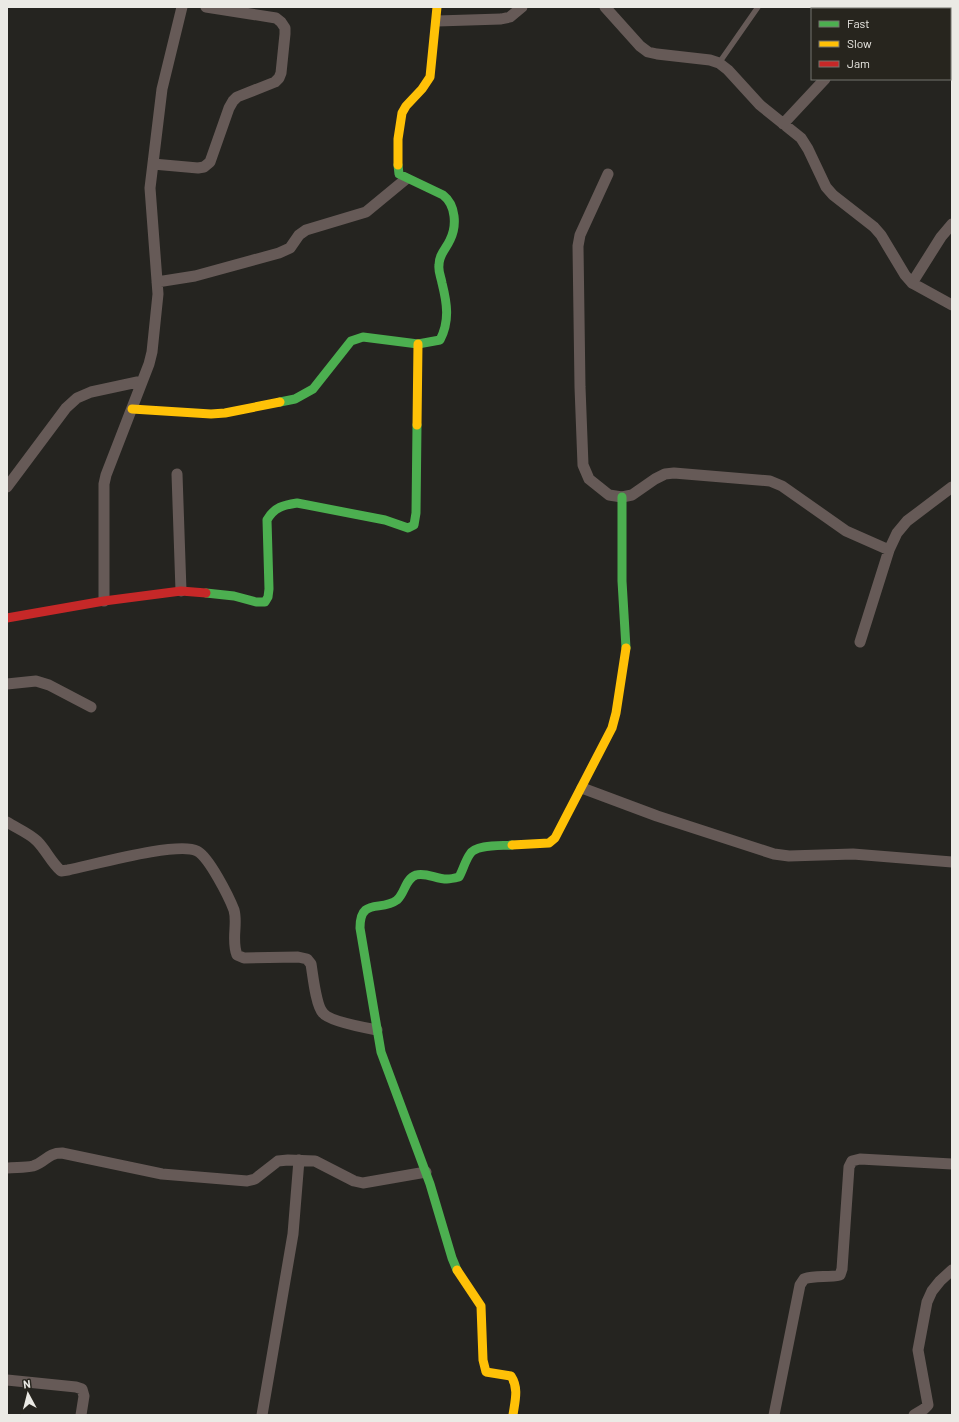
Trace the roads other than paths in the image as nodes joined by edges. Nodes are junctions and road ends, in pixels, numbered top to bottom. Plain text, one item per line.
1 (182, 7) edge
2 (206, 7) edge
3 (438, 7) edge
4 (522, 7) edge
5 (605, 7) edge
6 (758, 7) edge
7 (436, 21) junction
8 (719, 63) junction
9 (824, 80) edge
10 (783, 124) junction
11 (153, 164) junction
12 (608, 174) dead end
13 (406, 178) junction
14 (952, 224) edge
15 (157, 282) junction
16 (912, 283) junction
17 (952, 305) edge
18 (418, 344) junction
19 (142, 381) junction
20 (132, 409) junction
21 (177, 474) dead end
22 (7, 487) edge
23 (952, 487) edge
24 (622, 497) junction
25 (889, 550) junction
26 (181, 591) junction
27 (104, 601) junction
28 (7, 618) edge
29 (860, 642) dead end
30 (7, 684) edge
31 (91, 707) dead end
32 (582, 788) junction
33 (7, 822) edge
34 (952, 862) edge
35 (377, 1030) junction
36 (299, 1160) junction
37 (952, 1164) edge
38 (7, 1168) edge
39 (426, 1172) junction
40 (952, 1270) edge
41 (7, 1380) edge
42 (81, 1415) edge
43 (262, 1415) edge
44 (513, 1415) edge
45 (774, 1415) edge
46 (914, 1415) edge

1 - 11 street
2 - 11 street
3 - 7 street
4 - 7 street
5 - 8 street
6 - 8 lane
7 - 13 street
8 - 10 street
9 - 10 street
10 - 16 street
11 - 15 street
12 - 24 street
13 - 15 street
13 - 18 street
14 - 16 street
15 - 19 street
16 - 17 street
18 - 20 street
18 - 26 street
19 - 20 street
19 - 22 street
20 - 27 street
21 - 26 street
23 - 25 street
24 - 25 street
24 - 32 street
25 - 29 street
26 - 27 street
27 - 28 street
30 - 31 street
32 - 34 street
32 - 35 street
33 - 35 street
35 - 39 street
36 - 38 street
36 - 39 street
36 - 43 street
37 - 45 street
39 - 44 street
40 - 46 street
41 - 42 street

